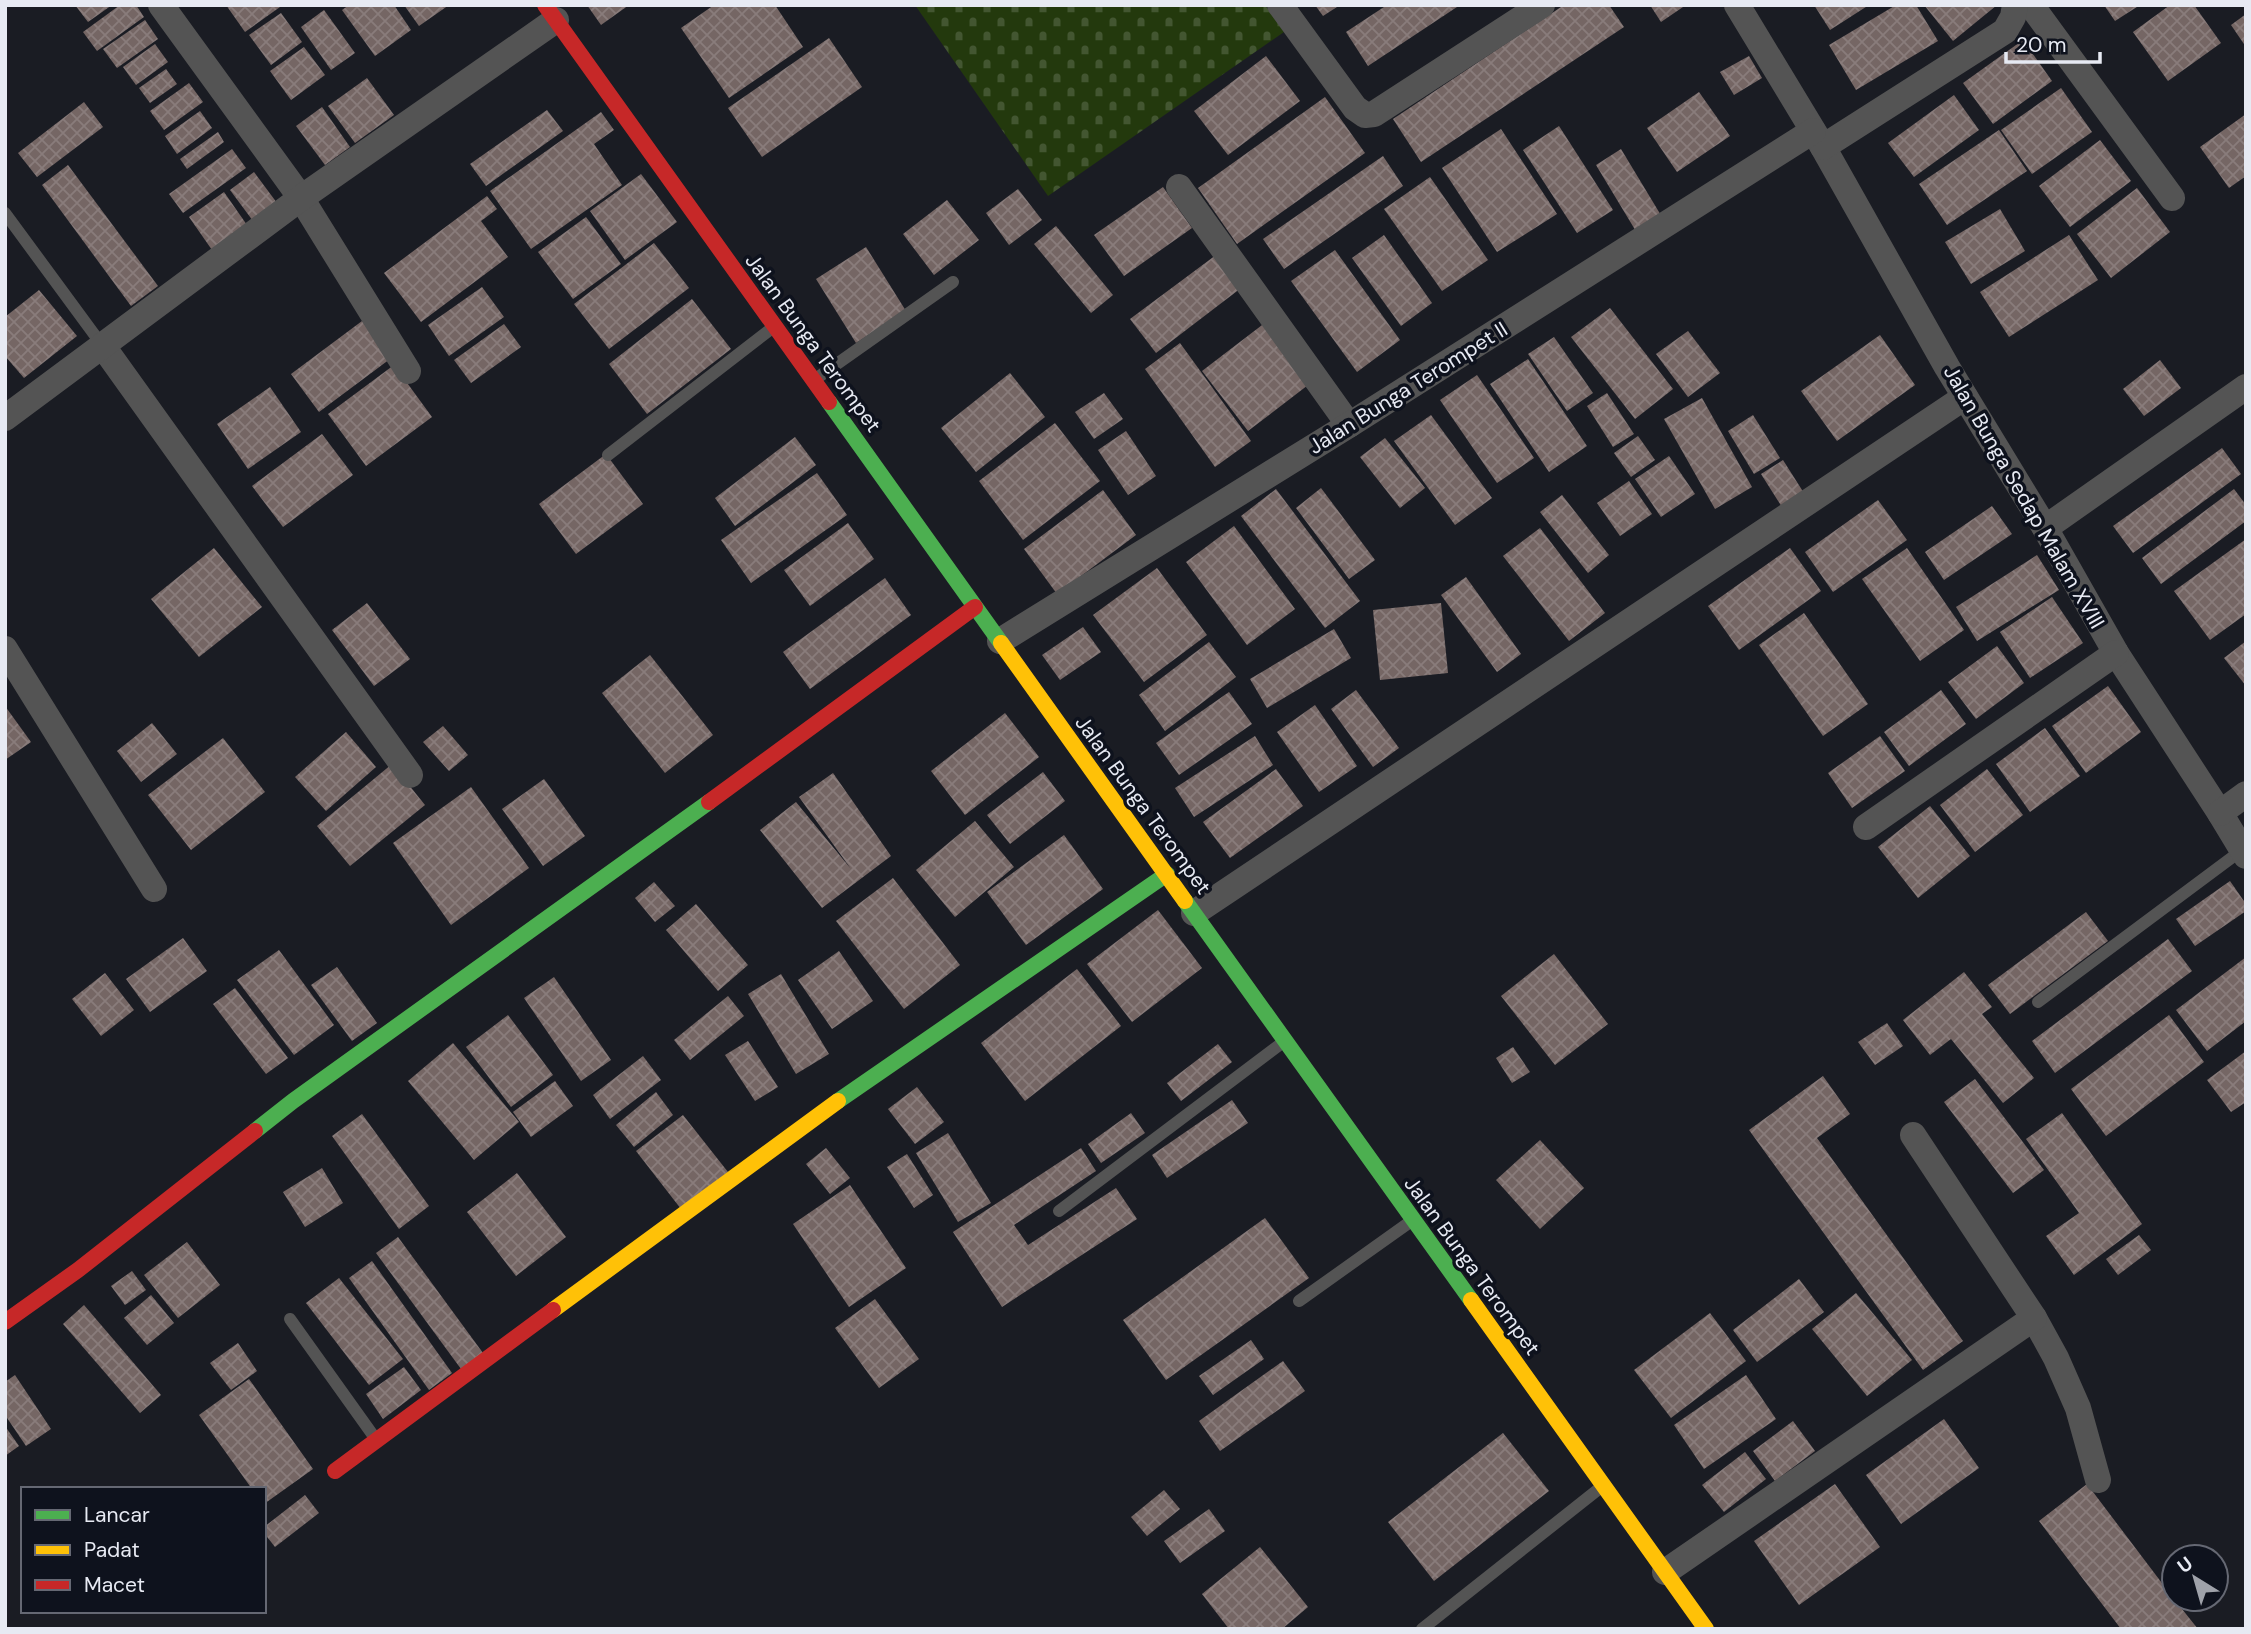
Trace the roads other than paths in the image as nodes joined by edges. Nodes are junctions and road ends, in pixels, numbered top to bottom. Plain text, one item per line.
1 (161, 5) edge
2 (1280, 5) edge
3 (1542, 5) edge
4 (1737, 5) edge
5 (2015, 5) edge
6 (2031, 5) edge
7 (550, 13) edge
8 (1818, 139) junction
9 (1179, 187) dead end
10 (301, 198) junction
11 (2172, 198) dead end
12 (5, 214) edge
13 (953, 282) dead end
14 (775, 326) junction
15 (103, 345) junction
16 (408, 371) dead end
17 (813, 380) junction
18 (2246, 387) edge
19 (1965, 397) junction
20 (5, 418) edge
21 (1349, 425) junction
22 (608, 455) dead end
23 (2045, 528) junction
24 (975, 607) junction
25 (1000, 640) junction
26 (5, 649) edge
27 (2116, 653) junction
28 (410, 775) dead end
29 (2246, 794) edge
30 (2220, 813) junction
31 (1866, 827) dead end
32 (2244, 853) edge
33 (1167, 874) junction
34 (154, 889) dead end
35 (1194, 913) junction
36 (2038, 1002) dead end
37 (1286, 1041) junction
38 (1913, 1135) dead end
39 (1059, 1210) dead end
40 (1413, 1220) junction
41 (1299, 1301) dead end
42 (290, 1318) dead end
43 (2034, 1318) junction
44 (5, 1322) edge
45 (377, 1440) junction
46 (335, 1471) dead end
47 (2098, 1480) dead end
48 (1603, 1485) junction
49 (1665, 1572) junction
50 (1422, 1629) edge
51 (1706, 1629) edge

1 - 10 street
2 - 3 street
4 - 8 street, Jalan Bunga Sedap Malam XVIII
5 - 8 street, Jalan Bunga Terompet II
6 - 11 street
7 - 10 street
7 - 14 street, Jalan Bunga Terompet
8 - 19 street, Jalan Bunga Sedap Malam XVIII
8 - 21 street, Jalan Bunga Terompet II
9 - 21 street
10 - 15 street
10 - 16 street
12 - 15 lane
13 - 17 lane
14 - 17 street, Jalan Bunga Terompet
14 - 22 lane
15 - 20 street
15 - 28 street
17 - 24 street, Jalan Bunga Terompet
18 - 23 street
19 - 23 street, Jalan Bunga Sedap Malam XVIII
19 - 35 street
21 - 25 street, Jalan Bunga Terompet II
23 - 27 street, Jalan Bunga Sedap Malam XVIII
24 - 25 street, Jalan Bunga Terompet
24 - 44 street
25 - 33 street, Jalan Bunga Terompet
26 - 34 street
27 - 30 street, Jalan Bunga Sedap Malam XVIII
27 - 31 street
29 - 30 street
30 - 32 street, Jalan Bunga Sedap Malam XVIII
32 - 36 lane
33 - 35 street, Jalan Bunga Terompet
33 - 45 street
35 - 37 street, Jalan Bunga Terompet
37 - 39 lane
37 - 40 street, Jalan Bunga Terompet
38 - 43 street
40 - 41 lane
40 - 48 street, Jalan Bunga Terompet
42 - 45 lane
43 - 47 street
43 - 49 street
45 - 46 street
48 - 49 street, Jalan Bunga Terompet
48 - 50 lane
49 - 51 street, Jalan Bunga Terompet

